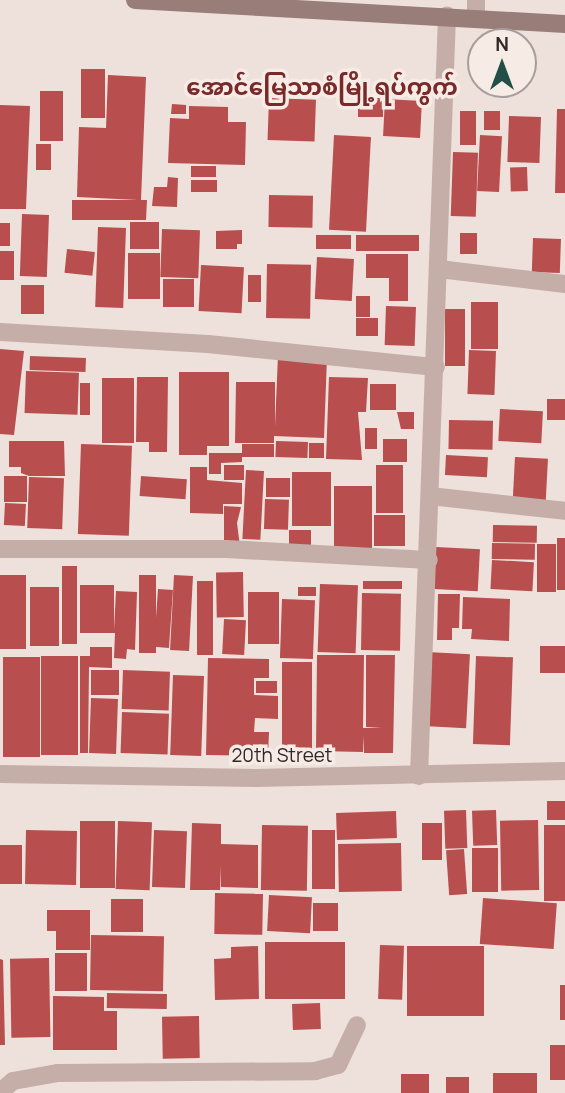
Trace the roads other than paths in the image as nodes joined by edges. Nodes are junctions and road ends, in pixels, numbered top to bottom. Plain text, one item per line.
1 (135, 0) edge
2 (476, 9) edge
3 (447, 16) junction
4 (565, 24) edge
5 (439, 269) junction
6 (565, 284) edge
7 (0, 332) edge
8 (436, 367) junction
9 (430, 496) junction
10 (565, 511) edge
11 (0, 549) edge
12 (429, 560) junction
13 (565, 771) edge
14 (0, 775) edge
15 (419, 776) junction
16 (357, 1025) dead end
17 (1, 1091) edge

1 - 3 street
2 - 3 street
2 - 4 street
3 - 5 street
5 - 6 street
5 - 8 street
7 - 8 street
8 - 9 street
9 - 10 street
9 - 12 street
11 - 12 street
12 - 15 street
13 - 15 street, 20th Street
14 - 15 street, 20th Street
16 - 17 street

